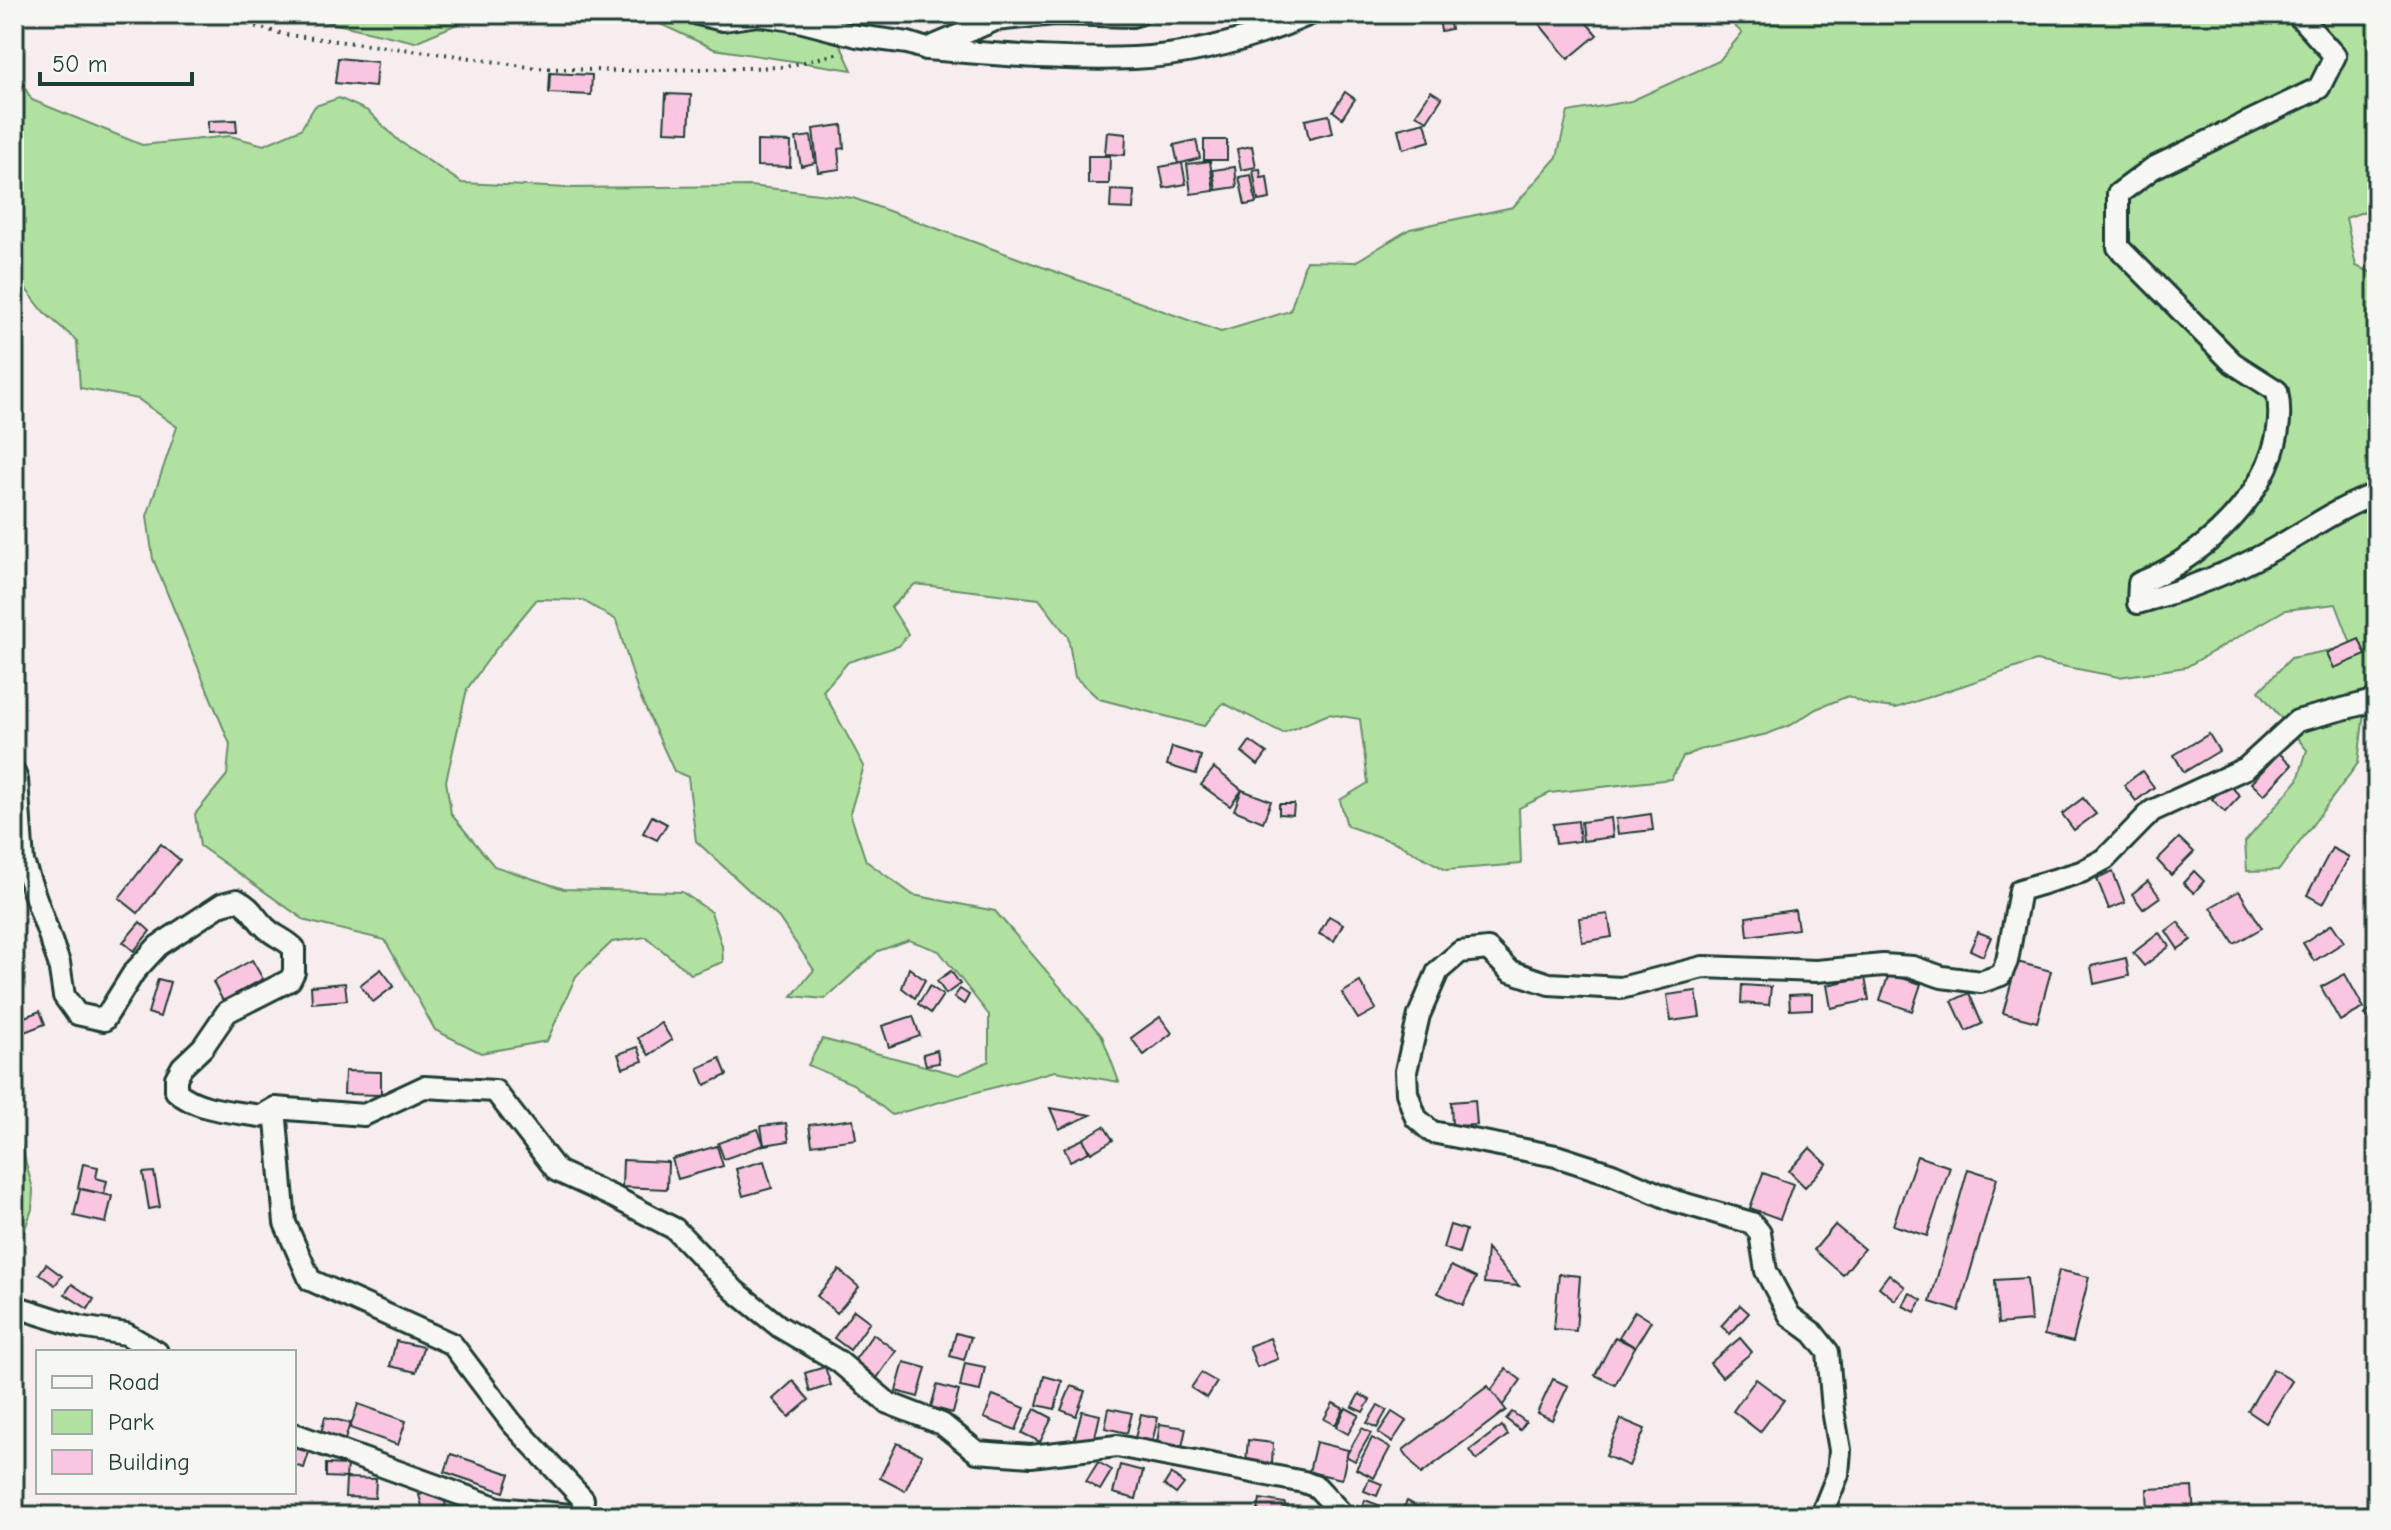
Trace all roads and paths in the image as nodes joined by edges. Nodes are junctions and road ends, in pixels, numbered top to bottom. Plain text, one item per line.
1 (21, 14) edge
2 (34, 14) edge
3 (209, 14) edge
4 (698, 14) edge
5 (1139, 14) edge
6 (1310, 14) edge
7 (2297, 14) edge
8 (927, 49) junction
9 (843, 52) dead end
10 (2377, 494) edge
11 (2377, 700) edge
12 (14, 772) edge
13 (275, 1108) junction
14 (14, 1306) edge
15 (154, 1350) edge
16 (296, 1435) edge
17 (582, 1516) edge
18 (1344, 1516) edge
19 (1821, 1516) edge

1 - 2 path
3 - 9 path
4 - 8 street
5 - 8 street
6 - 8 street
7 - 10 street
11 - 19 street
12 - 13 street
13 - 17 street
13 - 18 street
14 - 15 street
16 - 17 street

